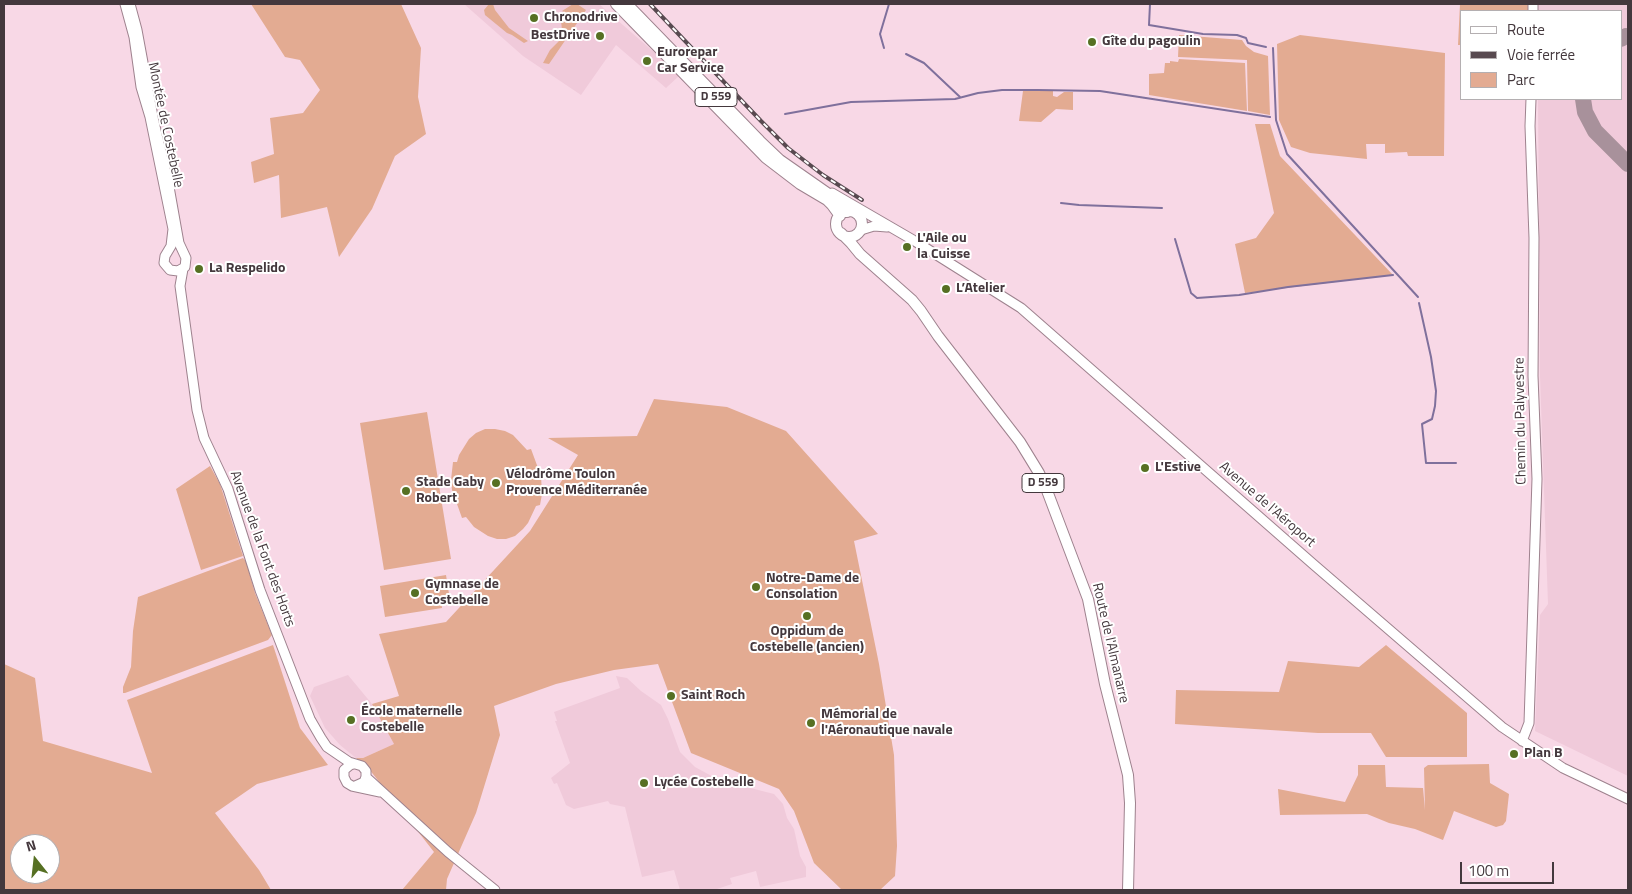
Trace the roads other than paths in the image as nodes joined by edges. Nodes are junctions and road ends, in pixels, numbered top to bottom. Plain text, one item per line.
1 (125, 4) edge
2 (130, 4) edge
3 (616, 4) edge
4 (627, 4) edge
5 (1530, 100) edge
6 (812, 182) junction
7 (843, 214) junction
8 (860, 217) junction
9 (880, 222) junction
10 (889, 227) junction
11 (860, 231) junction
12 (840, 233) junction
13 (168, 253) junction
14 (183, 253) junction
15 (868, 260) junction
16 (183, 269) junction
17 (171, 271) junction
18 (180, 286) junction
19 (1522, 741) junction
20 (334, 752) junction
21 (354, 764) junction
22 (344, 770) junction
23 (366, 777) junction
24 (356, 786) junction
25 (382, 793) junction
26 (1628, 799) edge
27 (495, 890) edge
28 (1128, 890) edge

1 - 13 main road, Montée de Costebelle
2 - 14 main road, Montée de Costebelle
3 - 7 main road, D 559
4 - 6 main road, D 559
5 - 19 main road, Chemin du Palyvestre
6 - 7 main road, D 559
6 - 9 main road, Avenue de l'Aéroport
7 - 8 main road
7 - 12 main road
8 - 9 main road, Avenue de l'Aéroport
8 - 11 main road
9 - 10 main road, Avenue de l'Aéroport
10 - 11 main road
10 - 19 main road, Avenue de l'Aéroport
11 - 12 main road
11 - 15 main road, Route de l'Almanarre / D 559
12 - 15 main road, Route de l'Almanarre / D 559
13 - 14 main road
13 - 17 main road
14 - 16 main road
15 - 28 main road, Route de l'Almanarre / D 559
16 - 17 main road
16 - 18 main road, Avenue de la Font des Horts
17 - 18 main road, Avenue de la Font des Horts
18 - 20 main road, Avenue de la Font des Horts
19 - 26 main road, Avenue de l'Aéroport
20 - 21 main road, Avenue de la Font des Horts
20 - 22 main road, Avenue de la Font des Horts
21 - 22 main road
21 - 23 main road
22 - 24 main road
23 - 24 main road
23 - 25 main road
24 - 25 main road
25 - 27 main road

